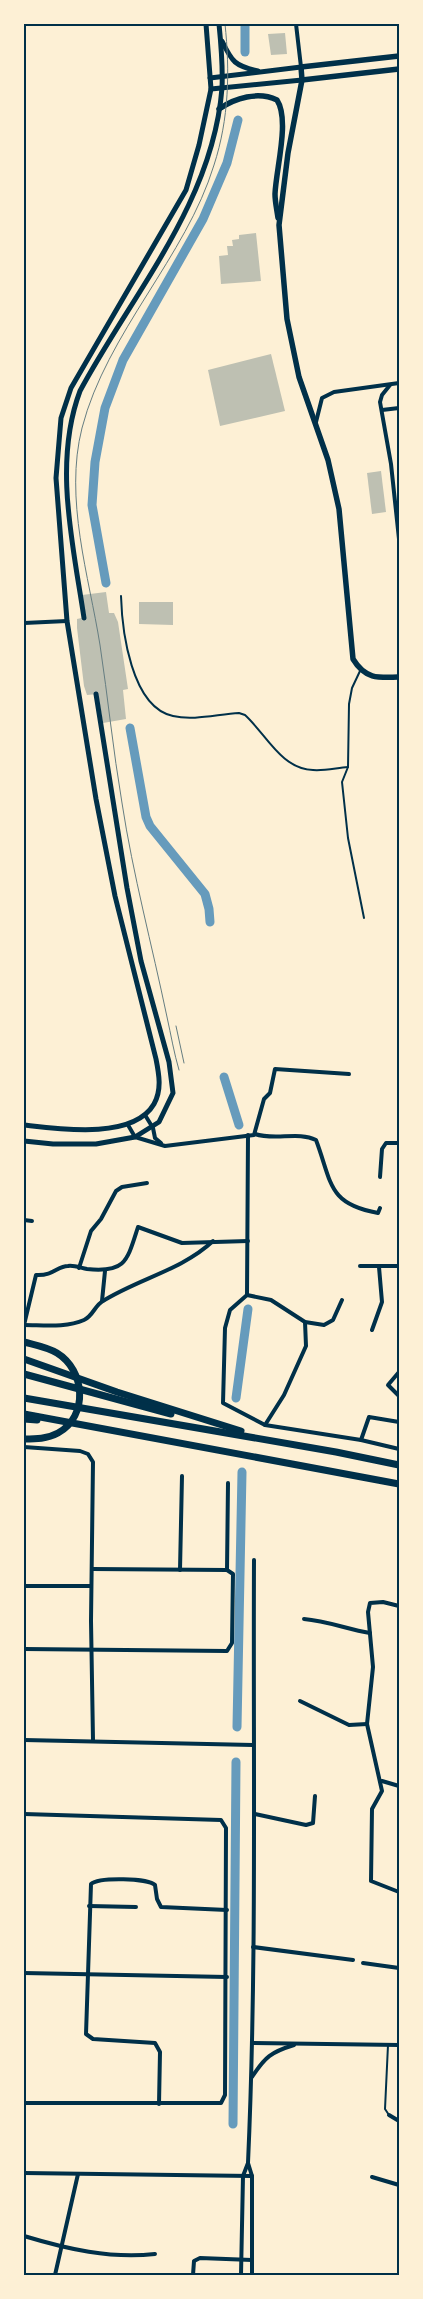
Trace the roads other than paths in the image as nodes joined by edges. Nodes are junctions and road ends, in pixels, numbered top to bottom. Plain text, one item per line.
1 (206, 24) edge
2 (219, 24) edge
3 (296, 24) edge
4 (220, 38) junction
5 (399, 56) edge
6 (301, 68) junction
7 (399, 69) edge
8 (263, 72) junction
9 (222, 77) junction
10 (210, 78) junction
11 (302, 80) junction
12 (222, 88) junction
13 (211, 89) junction
14 (219, 109) junction
15 (279, 225) junction
16 (399, 384) edge
17 (390, 385) junction
18 (399, 408) edge
19 (382, 410) junction
20 (314, 426) junction
21 (399, 529) edge
22 (399, 540) edge
23 (120, 596) dead end
24 (84, 618) dead end
25 (67, 621) junction
26 (24, 623) edge
27 (360, 670) junction
28 (399, 677) edge
29 (96, 694) dead end
30 (348, 767) junction
31 (364, 918) dead end
32 (349, 1074) dead end
33 (145, 1115) junction
34 (24, 1125) edge
35 (128, 1125) junction
36 (153, 1128) junction
37 (255, 1134) junction
38 (248, 1135) junction
39 (135, 1137) junction
40 (24, 1141) edge
41 (399, 1144) edge
42 (165, 1146) junction
43 (380, 1177) dead end
44 (147, 1183) dead end
45 (380, 1208) dead end
46 (24, 1220) edge
47 (32, 1221) dead end
48 (213, 1241) junction
49 (248, 1241) junction
50 (360, 1266) dead end
51 (399, 1266) edge
52 (379, 1267) junction
53 (79, 1268) junction
54 (106, 1271) junction
55 (248, 1295) junction
56 (342, 1300) dead end
57 (102, 1301) junction
58 (305, 1322) junction
59 (24, 1325) edge
60 (372, 1330) dead end
61 (24, 1342) edge
62 (24, 1359) edge
63 (399, 1372) edge
64 (24, 1374) edge
65 (24, 1396) edge
66 (399, 1396) edge
67 (24, 1414) edge
68 (24, 1419) edge
69 (399, 1422) edge
70 (87, 1425) junction
71 (265, 1425) junction
72 (24, 1439) edge
73 (268, 1440) junction
74 (361, 1440) junction
75 (24, 1447) edge
76 (399, 1449) edge
77 (399, 1465) edge
78 (182, 1476) dead end
79 (228, 1483) dead end
80 (399, 1484) edge
81 (254, 1560) dead end
82 (92, 1569) junction
83 (180, 1570) junction
84 (227, 1570) junction
85 (24, 1586) edge
86 (91, 1586) junction
87 (399, 1606) edge
88 (304, 1619) dead end
89 (370, 1633) junction
90 (24, 1649) edge
91 (92, 1650) junction
92 (300, 1701) dead end
93 (367, 1724) junction
94 (24, 1740) edge
95 (93, 1740) junction
96 (253, 1745) junction
97 (382, 1781) junction
98 (399, 1786) edge
99 (315, 1796) dead end
100 (24, 1814) edge
101 (255, 1814) junction
102 (399, 1892) edge
103 (89, 1906) junction
104 (136, 1907) dead end
105 (227, 1910) junction
106 (253, 1947) junction
107 (354, 1960) dead end
108 (363, 1963) dead end
109 (399, 1968) edge
110 (24, 1973) edge
111 (86, 1974) junction
112 (227, 1977) junction
113 (252, 2043) junction
114 (299, 2044) junction
115 (388, 2045) junction
116 (399, 2045) edge
117 (252, 2078) junction
118 (24, 2103) edge
119 (159, 2104) junction
120 (389, 2116) joint
121 (399, 2121) edge
122 (248, 2163) junction
123 (24, 2173) edge
124 (78, 2174) junction
125 (243, 2176) junction
126 (252, 2176) junction
127 (372, 2178) dead end
128 (399, 2185) edge
129 (24, 2236) edge
130 (62, 2248) junction
131 (156, 2254) dead end
132 (241, 2260) junction
133 (252, 2260) junction
134 (55, 2275) edge
135 (193, 2275) edge
136 (241, 2275) edge
137 (252, 2275) edge

1 - 10 main road
2 - 4 main road
3 - 6 street
4 - 8 main road
4 - 9 main road
5 - 6 main road
6 - 8 main road
6 - 11 main road
7 - 11 main road
8 - 9 main road
9 - 10 main road
9 - 12 main road
10 - 13 main road
11 - 12 main road
11 - 15 main road
12 - 13 main road
12 - 14 main road
13 - 25 main road
14 - 15 main road
14 - 24 main road
15 - 20 main road
16 - 17 street
17 - 19 street
17 - 20 street
18 - 19 street
19 - 21 street
20 - 27 main road
21 - 22 street
23 - 30 lane
25 - 26 street
25 - 33 main road
27 - 28 main road
27 - 30 lane
29 - 36 main road
30 - 31 lane
32 - 37 street
33 - 35 main road
33 - 36 street
34 - 35 main road
35 - 39 street
36 - 39 main road
36 - 42 street
37 - 38 street
37 - 45 street
38 - 42 street
38 - 49 street
39 - 40 main road
39 - 42 street
41 - 43 street
44 - 53 street
46 - 47 street
48 - 49 street
48 - 54 street
48 - 57 street
49 - 55 street
50 - 52 street
51 - 52 street
52 - 60 street
53 - 54 street
53 - 59 street
54 - 57 street
55 - 58 street
55 - 71 street
56 - 58 street
57 - 59 street
58 - 71 street
61 - 72 highway
62 - 73 highway
63 - 66 street
64 - 73 highway
65 - 73 highway
67 - 70 highway
68 - 70 highway
69 - 74 street
70 - 80 highway
71 - 74 street
73 - 77 highway
74 - 76 street
75 - 82 street
78 - 83 street
79 - 84 street
81 - 96 street
82 - 83 street
82 - 86 street
83 - 84 street
84 - 91 street
85 - 86 street
86 - 91 street
87 - 89 street
88 - 89 street
89 - 93 street
90 - 91 street
91 - 95 street
92 - 93 street
93 - 97 street
94 - 95 street
95 - 96 street
96 - 101 street
97 - 98 street
97 - 102 street
99 - 101 street
100 - 105 street
101 - 106 street
103 - 104 street
103 - 105 street
103 - 111 street
105 - 112 street
106 - 107 street
106 - 113 street
108 - 109 street
110 - 111 street
111 - 112 street
111 - 119 street
112 - 119 street
113 - 114 street
113 - 117 street
114 - 115 street
114 - 117 street
115 - 116 street
115 - 120 lane
117 - 122 street
118 - 119 street
120 - 121 street
122 - 125 street
122 - 126 street
123 - 124 street
124 - 125 street
124 - 130 street
125 - 126 street
125 - 132 street
126 - 133 street
127 - 128 street
129 - 130 street
130 - 131 street
130 - 134 street
132 - 133 street
132 - 135 street
132 - 136 street
133 - 137 street

